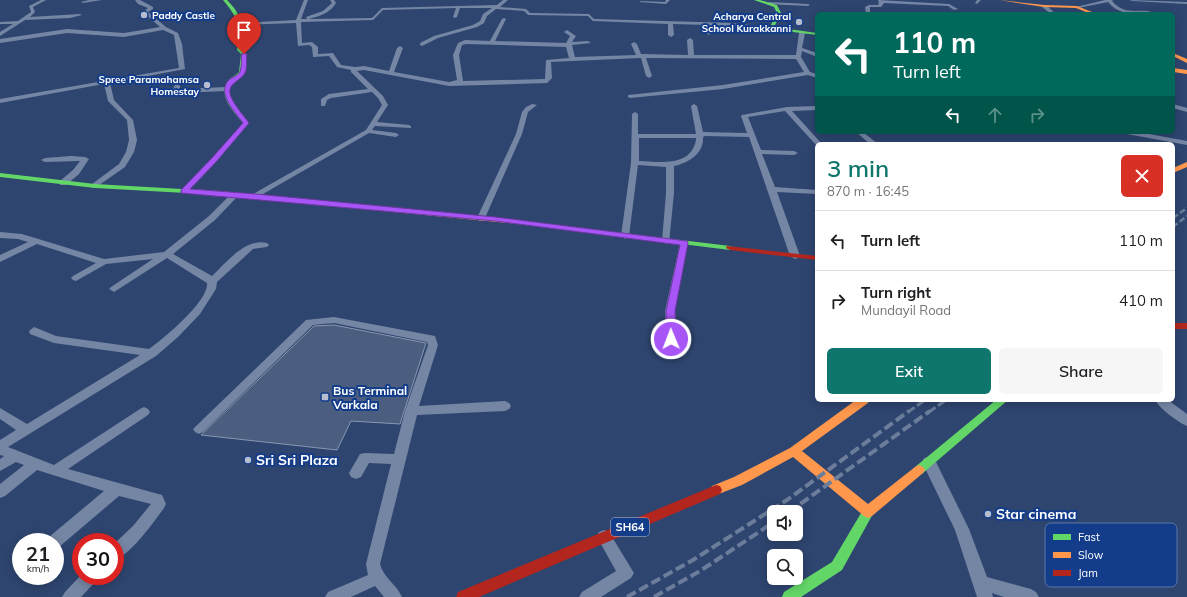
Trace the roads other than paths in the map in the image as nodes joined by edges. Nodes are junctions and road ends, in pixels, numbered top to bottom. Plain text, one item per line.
1 (44, 0) edge
2 (100, 0) edge
3 (137, 0) edge
4 (225, 0) edge
5 (306, 0) edge
6 (332, 0) edge
7 (459, 0) edge
8 (506, 0) edge
9 (668, 0) edge
10 (756, 0) edge
11 (1001, 0) edge
12 (1110, 0) edge
13 (1132, 0) edge
14 (880, 1) edge
15 (1172, 1) edge
16 (83, 2) dead end
17 (641, 2) dead end
18 (770, 3) junction
19 (1187, 3) edge
20 (808, 5) dead end
21 (452, 6) junction
22 (459, 6) junction
23 (1044, 6) junction
24 (431, 7) junction
25 (442, 7) junction
26 (497, 7) junction
27 (1078, 7) junction
28 (1141, 8) dead end
29 (956, 9) dead end
30 (868, 12) edge
31 (1052, 12) edge
32 (1090, 12) edge
33 (1129, 12) edge
34 (1146, 12) edge
35 (80, 14) dead end
36 (429, 14) dead end
37 (436, 15) dead end
38 (455, 17) dead end
39 (1175, 17) edge
40 (504, 18) dead end
41 (1180, 19) dead end
42 (23, 20) junction
43 (298, 21) junction
44 (670, 21) junction
45 (0, 23) edge
46 (711, 23) junction
47 (241, 24) junction
48 (164, 28) junction
49 (771, 28) junction
50 (567, 32) dead end
51 (708, 33) dead end
52 (802, 33) junction
53 (0, 34) edge
54 (815, 34) edge
55 (671, 35) dead end
56 (690, 40) dead end
57 (0, 41) edge
58 (492, 43) junction
59 (588, 43) dead end
60 (422, 44) dead end
61 (634, 44) dead end
62 (569, 45) junction
63 (400, 48) dead end
64 (800, 49) junction
65 (815, 54) edge
66 (1175, 55) edge
67 (641, 56) junction
68 (691, 57) junction
69 (798, 57) junction
70 (572, 59) junction
71 (1187, 61) edge
72 (355, 70) junction
73 (1175, 70) edge
74 (1187, 72) edge
75 (391, 73) junction
76 (808, 73) junction
77 (815, 75) edge
78 (649, 76) dead end
79 (107, 83) junction
80 (456, 83) junction
81 (177, 86) dead end
82 (228, 88) junction
83 (371, 90) junction
84 (630, 96) dead end
85 (0, 101) edge
86 (323, 105) dead end
87 (534, 105) dead end
88 (694, 106) dead end
89 (1175, 107) edge
90 (815, 108) edge
91 (787, 109) junction
92 (1187, 110) edge
93 (634, 114) dead end
94 (372, 124) junction
95 (409, 127) dead end
96 (368, 131) junction
97 (862, 134) edge
98 (1138, 134) edge
99 (396, 135) dead end
100 (751, 135) junction
101 (635, 136) junction
102 (699, 136) junction
103 (816, 142) edge
104 (872, 142) edge
105 (1187, 143) edge
106 (758, 152) junction
107 (794, 153) dead end
108 (46, 160) dead end
109 (635, 163) junction
110 (1187, 164) edge
111 (670, 165) junction
112 (1175, 170) edge
113 (0, 175) edge
114 (63, 183) junction
115 (95, 186) junction
116 (772, 189) junction
117 (184, 191) junction
118 (815, 192) edge
119 (235, 195) junction
120 (256, 196) junction
121 (481, 218) junction
122 (0, 235) edge
123 (625, 236) junction
124 (36, 241) junction
125 (666, 241) junction
126 (684, 243) junction
127 (264, 246) dead end
128 (167, 254) junction
129 (794, 256) junction
130 (815, 258) edge
131 (0, 259) edge
132 (104, 262) junction
133 (76, 278) dead end
134 (212, 281) junction
135 (114, 289) dead end
136 (1175, 326) edge
137 (1187, 326) edge
138 (34, 331) dead end
139 (671, 339) dead end
140 (152, 353) junction
141 (861, 402) edge
142 (1002, 402) edge
143 (1163, 402) edge
144 (505, 406) dead end
145 (411, 411) junction
146 (144, 412) dead end
147 (0, 413) edge
148 (1187, 421) edge
149 (199, 429) dead end
150 (27, 430) junction
151 (794, 451) junction
152 (15, 455) junction
153 (399, 459) junction
154 (929, 462) junction
155 (36, 463) junction
156 (0, 466) edge
157 (57, 470) junction
158 (356, 473) dead end
159 (116, 490) junction
160 (0, 492) edge
161 (868, 512) junction
162 (64, 534) edge
163 (604, 537) junction
164 (124, 544) edge
165 (377, 578) junction
166 (83, 585) edge
167 (983, 590) edge
168 (70, 597) edge
169 (333, 597) edge
170 (394, 597) edge
171 (463, 597) edge
172 (587, 597) edge
173 (789, 597) edge
174 (1031, 597) edge

1 - 42 street
2 - 16 street
3 - 48 street
4 - 47 main road
5 - 43 street
6 - 43 street
7 - 21 street
8 - 26 street
9 - 17 street
10 - 18 main road
11 - 23 main road
12 - 27 street
12 - 33 street
13 - 15 street
14 - 29 street
14 - 30 street
15 - 19 street
18 - 20 street
18 - 49 main road
21 - 22 street
21 - 25 street
22 - 26 street
22 - 38 street
23 - 27 main road
23 - 31 street
24 - 25 street
24 - 36 street
24 - 43 street
25 - 37 street
26 - 44 street
26 - 60 street
27 - 32 main road
28 - 34 street
35 - 42 street
39 - 41 street
40 - 58 street
42 - 45 street
42 - 53 street
43 - 47 street
43 - 72 street
44 - 46 street
44 - 55 street
46 - 49 street
46 - 51 street
47 - 82 main road
48 - 57 street
48 - 79 street
49 - 52 main road
50 - 62 street
52 - 54 main road
52 - 64 street
56 - 68 street
58 - 62 street
58 - 80 street
59 - 62 street
61 - 67 street
62 - 70 street
63 - 75 street
64 - 65 street
64 - 69 street
66 - 71 main road
67 - 68 street
67 - 70 street
67 - 78 street
68 - 69 street
69 - 76 street
70 - 80 street
72 - 75 street
72 - 83 street
73 - 74 main road
75 - 80 street
76 - 77 street
76 - 84 street
79 - 85 street
79 - 115 street
81 - 82 street
82 - 117 main road
83 - 86 street
83 - 94 street
87 - 121 street
88 - 102 street
89 - 92 street
90 - 91 street
91 - 100 street
91 - 103 street
93 - 101 street
94 - 95 street
94 - 96 street
96 - 99 street
96 - 120 street
97 - 104 street
98 - 105 street
100 - 102 street
100 - 106 street
101 - 102 street
101 - 109 street
102 - 111 street
106 - 107 street
106 - 116 street
108 - 114 street
109 - 111 street
109 - 123 street
110 - 112 main road
111 - 125 street
113 - 114 main road
114 - 115 main road
115 - 117 main road
116 - 118 street
116 - 129 street
117 - 119 main road
119 - 120 main road
119 - 128 street
120 - 121 main road
121 - 123 main road
122 - 124 street
123 - 125 main road
124 - 131 street
124 - 132 street
125 - 126 main road
126 - 129 main road
126 - 139 street
127 - 134 street
128 - 132 street
128 - 134 street
128 - 135 street
129 - 130 main road
132 - 133 street
134 - 140 street
136 - 137 main road
138 - 140 street
140 - 150 street
141 - 151 main road
142 - 154 main road
143 - 148 street
144 - 145 street
145 - 149 street
145 - 153 street
146 - 157 street
147 - 150 street
150 - 152 street
151 - 161 main road
151 - 163 main road, SH64
152 - 155 street
152 - 156 street
153 - 158 street
153 - 165 street
154 - 161 main road
154 - 167 street
155 - 157 street
155 - 160 street
157 - 159 street
159 - 162 street
159 - 164 street
161 - 173 main road
163 - 171 main road, SH64
163 - 172 street
165 - 169 street
165 - 170 street
166 - 168 street
167 - 174 street

